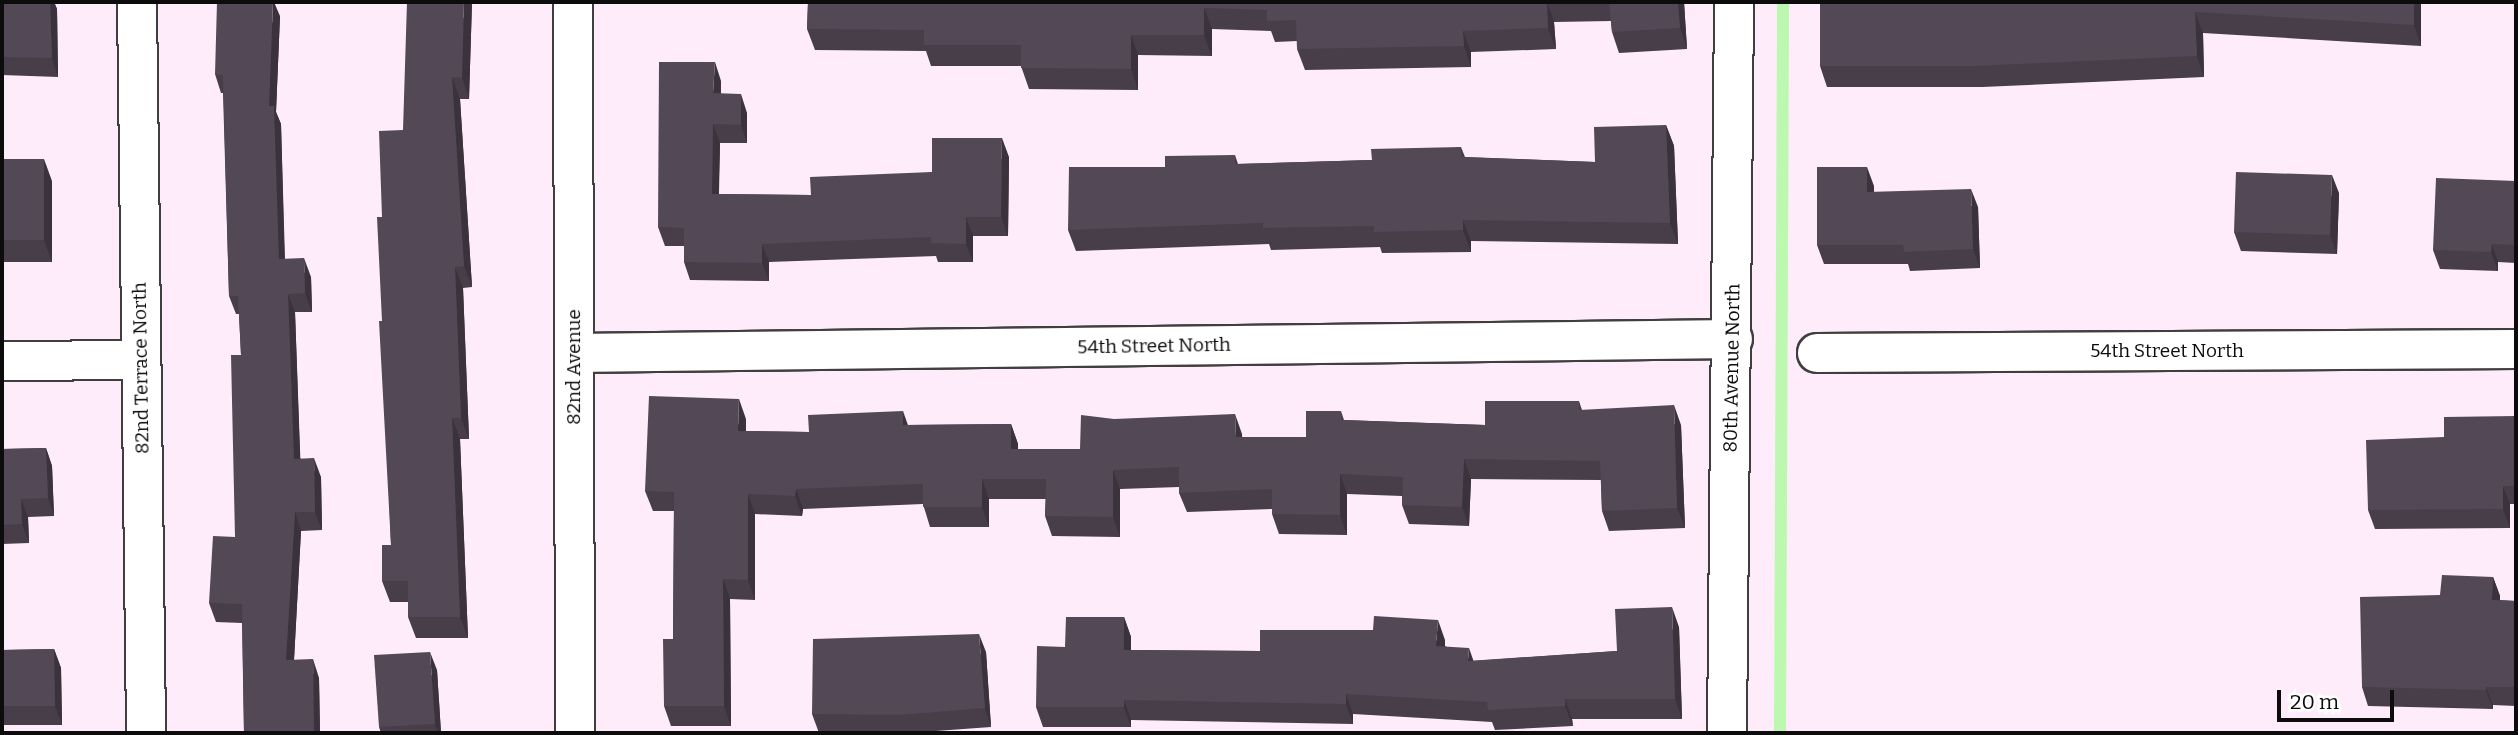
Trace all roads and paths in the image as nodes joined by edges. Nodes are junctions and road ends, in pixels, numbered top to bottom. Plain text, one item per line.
1 (137, 2) edge
2 (573, 2) edge
3 (1734, 2) edge
4 (1733, 339) junction
5 (2516, 348) edge
6 (574, 353) junction
7 (1817, 354) dead end
8 (141, 360) junction
9 (2, 361) edge
10 (146, 733) edge
11 (575, 733) edge
12 (1727, 733) edge

1 - 8 street, 82nd Terrace North
2 - 6 street, 82nd Avenue
3 - 4 street, 80th Avenue North
4 - 6 street, 54th Street North
4 - 12 street, 80th Avenue North
5 - 7 street, 54th Street North
6 - 11 street, 82nd Avenue
8 - 9 street
8 - 10 street, 82nd Terrace North

